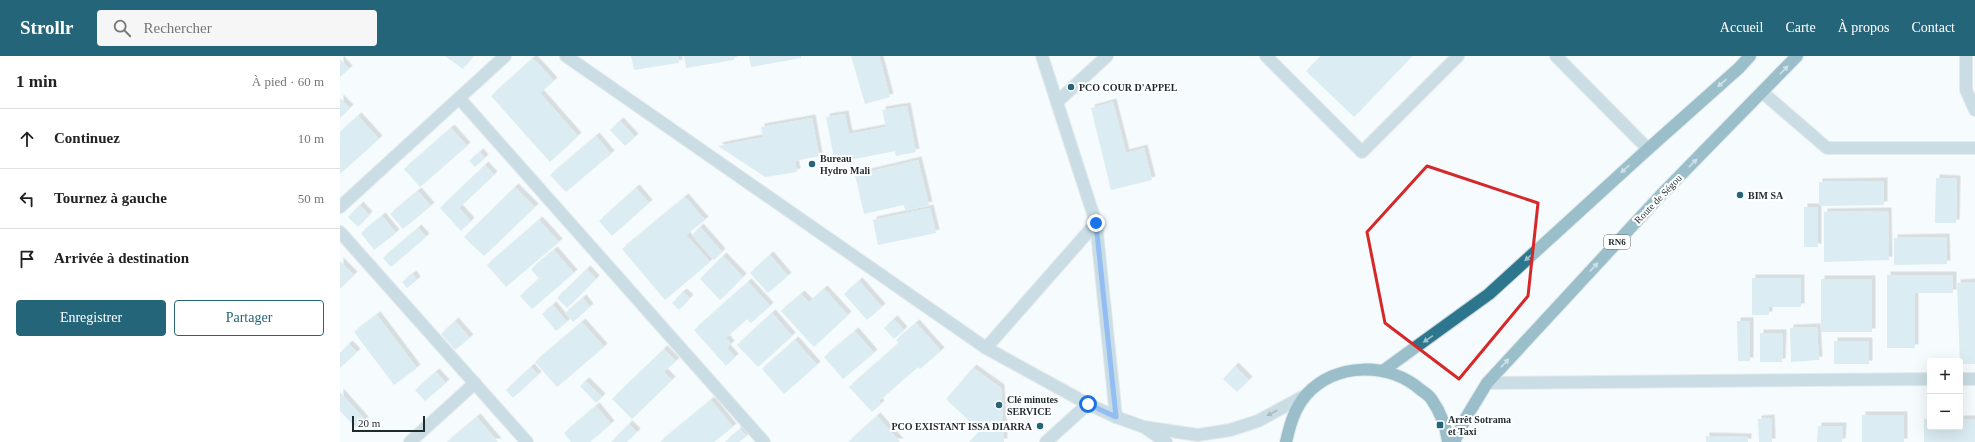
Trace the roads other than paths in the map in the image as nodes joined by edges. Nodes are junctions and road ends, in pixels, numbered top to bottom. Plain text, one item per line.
1 (506, 56) edge
2 (566, 56) edge
3 (1042, 56) edge
4 (1107, 56) edge
5 (1266, 56) edge
6 (1458, 56) edge
7 (1556, 56) edge
8 (1750, 56) edge
9 (1797, 56) edge
10 (1966, 56) edge
11 (1762, 92) junction
12 (459, 98) junction
13 (1057, 102) junction
14 (1975, 110) edge
15 (1975, 148) edge
16 (1648, 149) junction
17 (340, 207) edge
18 (1096, 223) junction
19 (340, 232) edge
20 (986, 348) junction
21 (1384, 370) junction
22 (1927, 379) edge
23 (1963, 379) edge
24 (1975, 379) edge
25 (474, 383) junction
26 (1487, 383) junction
27 (1306, 395) junction
28 (1088, 404) junction
29 (1116, 417) junction
30 (1144, 427) junction
31 (410, 442) edge
32 (527, 442) edge
33 (764, 442) edge
34 (1046, 442) edge
35 (1166, 442) edge
36 (1286, 442) edge
37 (1448, 442) edge
38 (1454, 442) edge

1 - 12 street
2 - 20 street
3 - 13 street
4 - 13 street
5 - 6 street
7 - 16 street
8 -> 16 highway
11 -> 9 highway, Route de Ségou / RN6
10 - 14 street
11 - 15 street
26 -> 11 highway, Route de Ségou / RN6
12 - 17 street
12 - 33 street
13 - 18 street
16 -> 21 highway
18 - 20 street
18 - 29 street
19 - 25 street
20 - 28 street
21 - 27 highway
21 - 37 highway
22 - 26 street
23 - 24 street
25 - 31 street
25 - 32 street
26 - 38 highway, Route de Ségou / RN6
27 -> 30 street
27 - 36 highway
28 - 29 street
28 - 34 street
29 - 30 street
30 - 35 street

